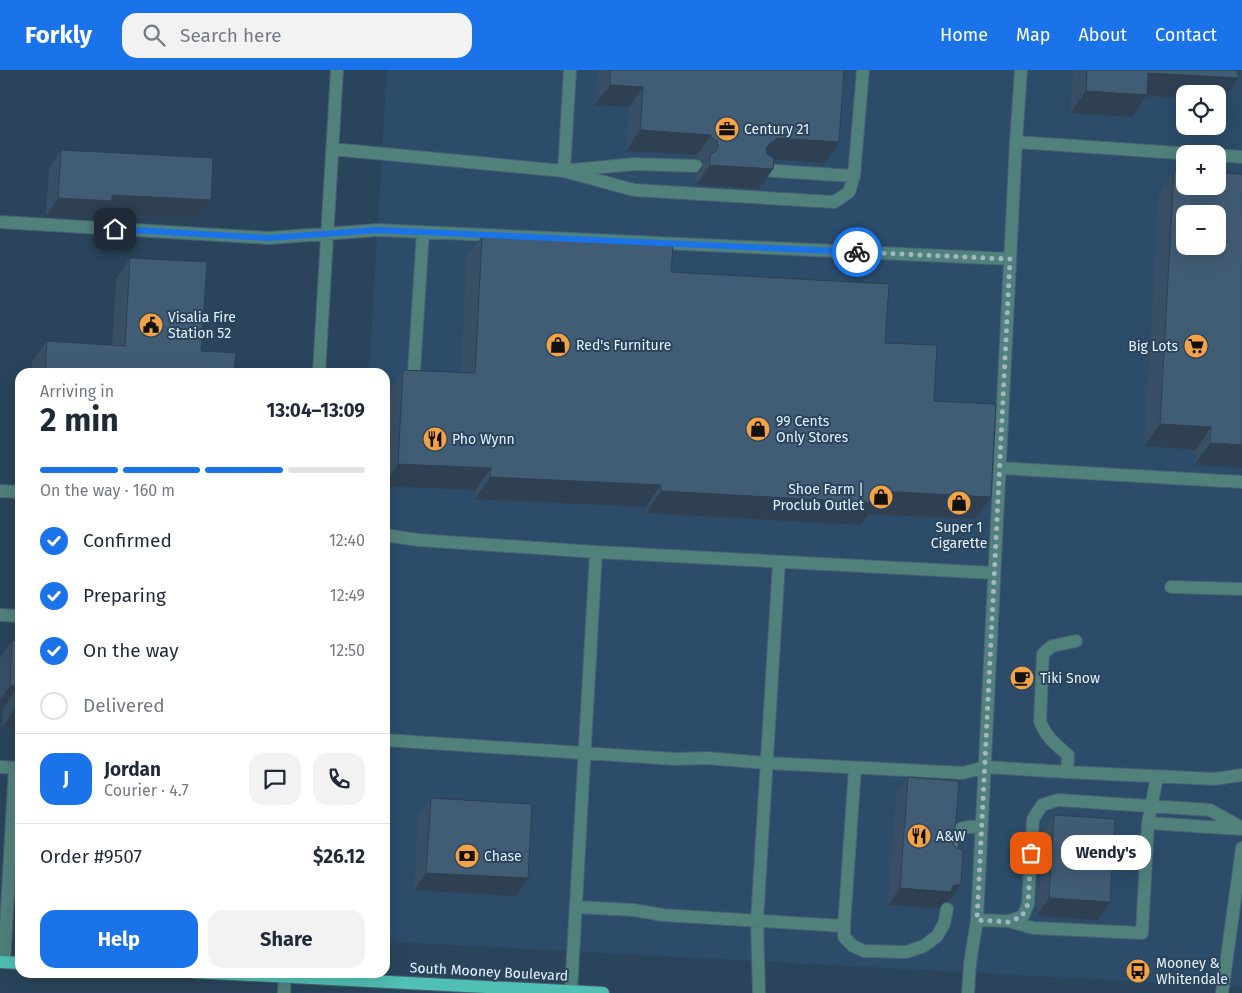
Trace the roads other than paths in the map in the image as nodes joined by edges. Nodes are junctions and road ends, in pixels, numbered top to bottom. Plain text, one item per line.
1 (337, 70) edge
2 (570, 70) edge
3 (862, 70) edge
4 (1021, 70) edge
5 (1016, 142) junction
6 (332, 149) junction
7 (1176, 153) edge
8 (1226, 156) edge
9 (1242, 157) edge
10 (696, 166) dead end
11 (760, 170) edge
12 (564, 171) junction
13 (854, 176) junction
14 (0, 222) edge
15 (423, 232) junction
16 (327, 234) junction
17 (1010, 259) junction
18 (319, 368) edge
19 (414, 372) edge
20 (1000, 468) junction
21 (1242, 482) edge
22 (0, 491) edge
23 (15, 492) edge
24 (390, 536) edge
25 (596, 552) junction
26 (779, 562) junction
27 (994, 573) junction
28 (1171, 586) dead end
29 (1242, 589) edge
30 (0, 615) edge
31 (15, 616) edge
32 (1076, 642) dead end
33 (390, 740) edge
34 (585, 753) junction
35 (767, 763) junction
36 (0, 767) edge
37 (985, 767) junction
38 (15, 768) edge
39 (854, 768) junction
40 (1067, 772) junction
41 (1242, 775) edge
42 (1157, 777) junction
43 (15, 794) edge
44 (1152, 806) junction
45 (1148, 823) junction
46 (982, 827) junction
47 (1242, 828) edge
48 (1242, 848) edge
49 (950, 860) edge
50 (576, 907) junction
51 (946, 909) edge
52 (977, 920) junction
53 (757, 921) junction
54 (1009, 922) junction
55 (844, 926) junction
56 (1230, 934) junction
57 (1242, 941) edge
58 (2, 962) edge
59 (15, 963) edge
60 (285, 978) edge
61 (339, 978) edge
62 (571, 991) junction
63 (284, 993) edge
64 (603, 993) edge
65 (759, 993) edge
66 (968, 993) edge
67 (1222, 993) edge

1 - 6 street
2 - 12 street
3 - 13 street
4 - 5 street
5 - 7 street
5 - 17 street
6 - 12 street
6 - 16 street
8 - 9 street
10 - 12 street
11 - 13 street
12 - 13 street
14 - 16 street
15 - 16 street
15 - 17 street
15 - 19 street
16 - 18 street
17 - 20 street
20 - 21 street
20 - 27 street
22 - 23 street
24 - 25 street
25 - 26 street
25 - 34 street
26 - 27 street
26 - 35 street
27 - 37 street
28 - 29 street
30 - 31 street
32 - 40 street
33 - 34 street
34 - 35 street
34 - 50 street
35 - 39 street
35 - 53 street
36 - 38 street
37 - 39 street
37 - 40 street
37 - 46 street
39 - 55 street
40 - 42 street
41 - 42 street
42 - 44 street
43 - 58 street
44 - 45 street
44 - 47 street
44 - 54 street
45 - 47 street
45 - 54 street
46 - 49 street
46 - 52 street
48 - 56 street
50 - 53 street
50 - 62 street
51 - 55 street
52 - 54 street
52 - 66 street
53 - 55 street
53 - 65 street
56 - 57 street
56 - 67 street
58 - 59 main road
60 - 63 street
61 - 62 main road, South Mooney Boulevard
62 - 64 main road, South Mooney Boulevard

